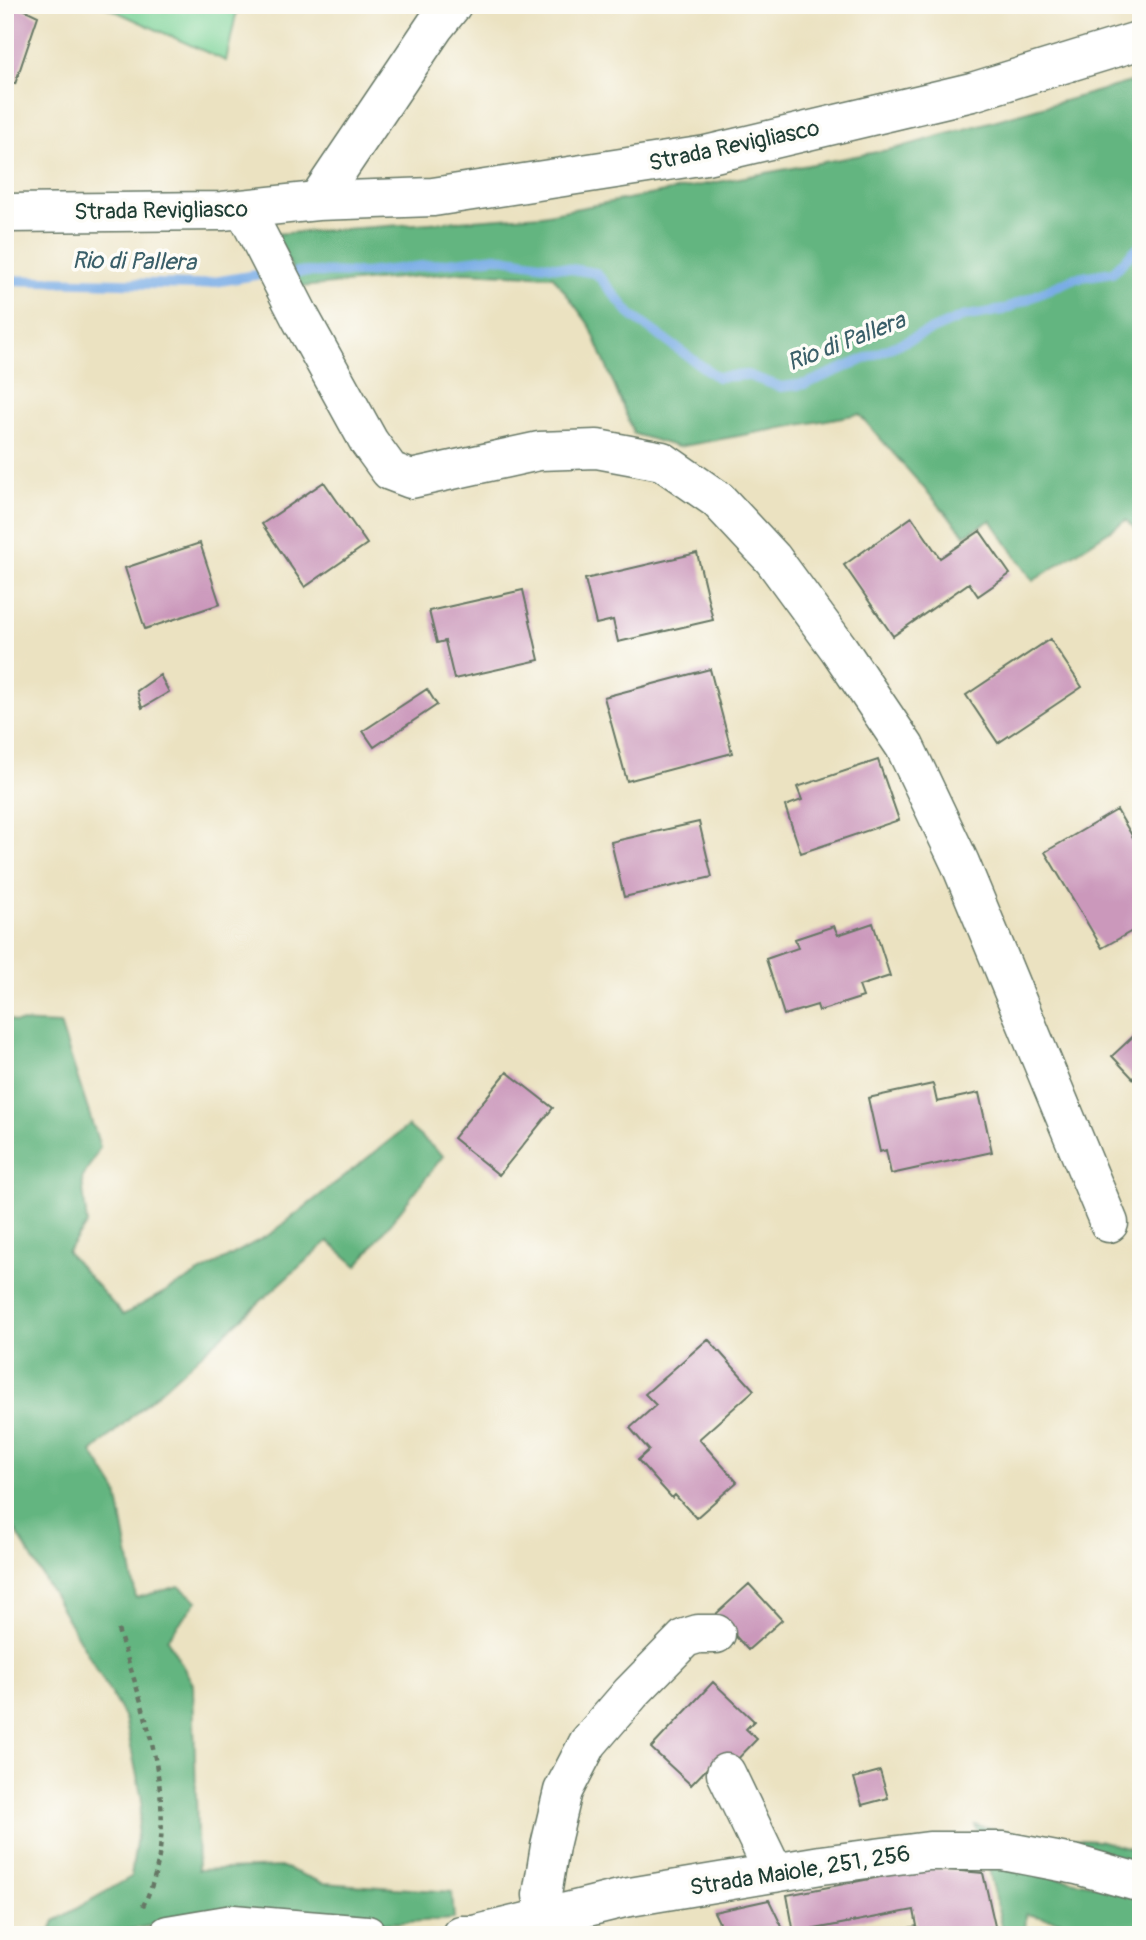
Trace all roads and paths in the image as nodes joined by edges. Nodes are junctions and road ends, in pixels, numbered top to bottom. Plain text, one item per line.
1 (452, 5) edge
2 (1141, 40) edge
3 (317, 201) junction
4 (245, 210) junction
5 (5, 213) edge
6 (1109, 1223) dead end
7 (118, 1630) dead end
8 (716, 1634) dead end
9 (726, 1773) dead end
10 (774, 1873) junction
11 (1141, 1883) edge
12 (546, 1917) junction
13 (154, 1923) edge
14 (367, 1935) edge
15 (461, 1935) edge

1 - 3 street
2 - 3 street, Strada Revigliasco
3 - 4 street, Strada Revigliasco
4 - 5 street, Strada Revigliasco
4 - 6 street
7 - 13 path
8 - 12 street
9 - 10 street
10 - 11 street, Strada Maiole, 251, 256
10 - 12 street, Strada Maiole, 251, 256
12 - 15 street, Strada Maiole, 251, 256
13 - 14 street

